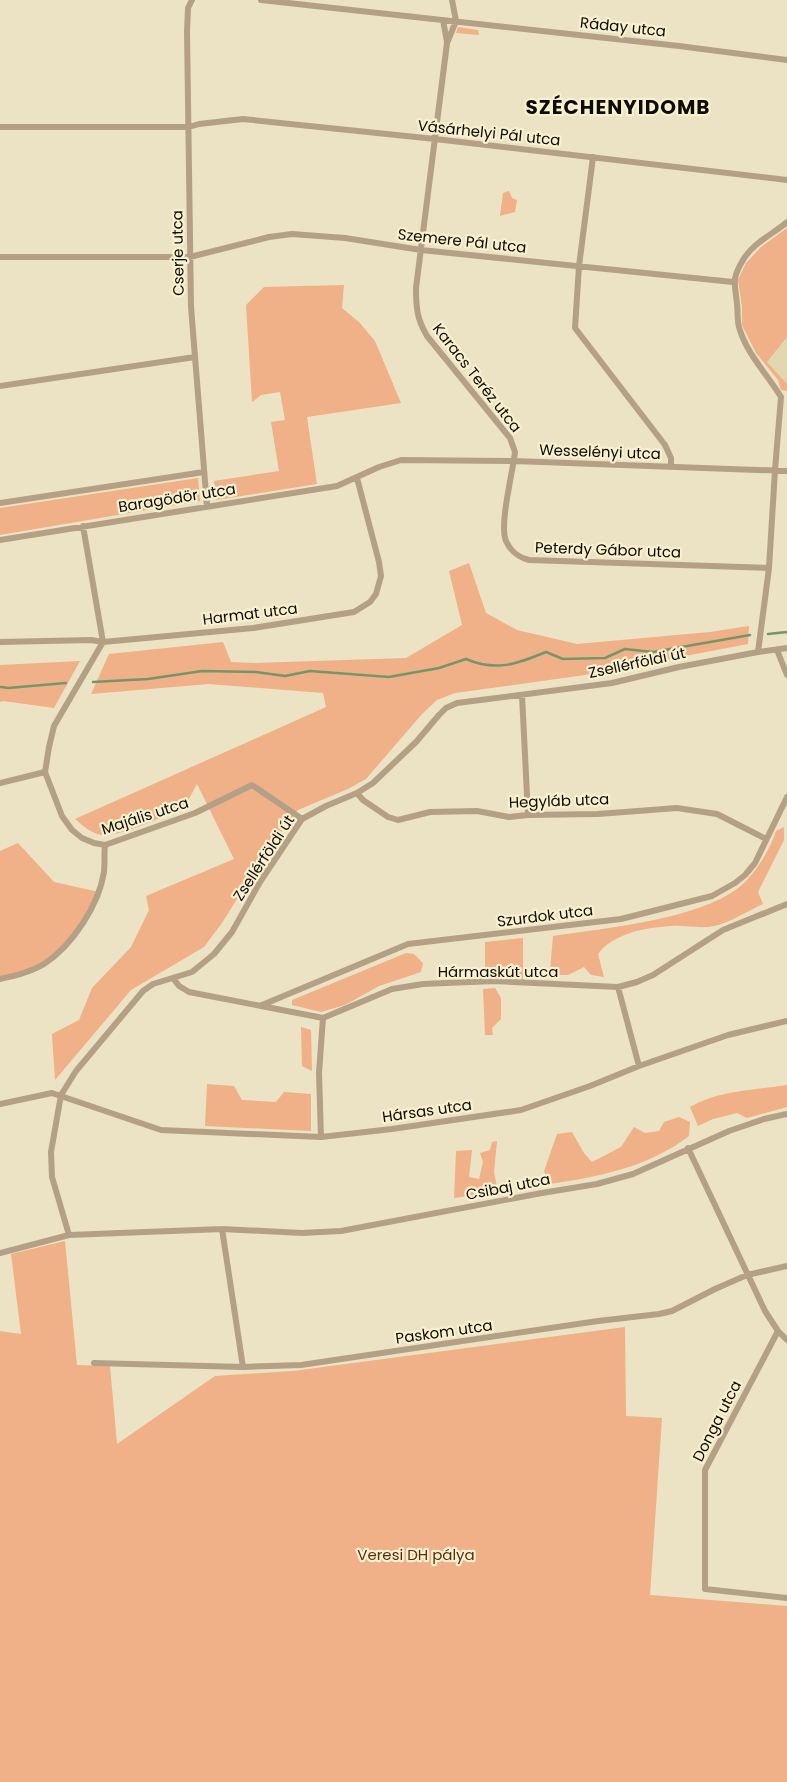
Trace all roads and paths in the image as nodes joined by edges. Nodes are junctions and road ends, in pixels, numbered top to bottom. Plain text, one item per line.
1 (192, 0) edge
2 (261, 0) edge
3 (452, 0) edge
4 (443, 20) junction
5 (456, 21) junction
6 (447, 43) junction
7 (787, 60) edge
8 (0, 127) edge
9 (188, 127) junction
10 (435, 139) junction
11 (593, 157) junction
12 (787, 180) edge
13 (787, 222) edge
14 (420, 250) junction
15 (0, 257) edge
16 (190, 257) junction
17 (579, 266) junction
18 (733, 282) junction
19 (195, 357) junction
20 (0, 386) edge
21 (784, 396) edge
22 (514, 461) junction
23 (671, 467) junction
24 (774, 470) junction
25 (787, 471) edge
26 (204, 472) junction
27 (356, 478) junction
28 (0, 503) edge
29 (207, 506) junction
30 (83, 526) junction
31 (0, 540) edge
32 (768, 568) junction
33 (0, 642) edge
34 (103, 642) junction
35 (787, 648) edge
36 (777, 650) junction
37 (758, 652) junction
38 (787, 675) edge
39 (522, 695) junction
40 (45, 772) junction
41 (0, 783) edge
42 (357, 793) junction
43 (787, 797) edge
44 (528, 815) junction
45 (302, 819) junction
46 (766, 839) junction
47 (105, 845) junction
48 (787, 904) edge
49 (0, 978) edge
50 (173, 978) junction
51 (618, 987) junction
52 (262, 1005) junction
53 (323, 1018) junction
54 (787, 1021) edge
55 (639, 1066) junction
56 (61, 1095) junction
57 (0, 1104) edge
58 (787, 1114) edge
59 (321, 1137) junction
60 (688, 1148) junction
61 (222, 1229) junction
62 (69, 1235) junction
63 (0, 1253) edge
64 (787, 1266) edge
65 (747, 1275) junction
66 (778, 1331) junction
67 (787, 1340) edge
68 (94, 1363) dead end
69 (243, 1367) junction
70 (787, 1598) edge

1 - 9 street, Cserje utca
2 - 4 street, Ráday utca
3 - 5 street
4 - 5 street, Ráday utca
4 - 6 street, Karacs Teréz utca
5 - 6 street, Karacs Teréz utca
5 - 7 street, Ráday utca
6 - 10 street, Karacs Teréz utca
8 - 9 street, Vásárhelyi Pál utca
9 - 10 street, Vásárhelyi Pál utca
9 - 16 street, Cserje utca
10 - 11 street, Vásárhelyi Pál utca
10 - 14 street, Karacs Teréz utca
11 - 12 street, Vásárhelyi Pál utca
11 - 17 street
13 - 18 street
14 - 16 street, Szemere Pál utca
14 - 17 street, Szemere Pál utca
14 - 22 street, Karacs Teréz utca
15 - 16 street, Szemere Pál utca
16 - 19 street, Cserje utca
17 - 18 street, Szemere Pál utca
17 - 23 street
18 - 21 street
19 - 20 street
19 - 26 street, Cserje utca
21 - 24 street
22 - 23 street, Wesselényi utca
22 - 27 street, Wesselényi utca
22 - 32 street, Peterdy Gábor utca
23 - 24 street, Wesselényi utca
24 - 25 street, Wesselényi utca
24 - 32 street
26 - 28 street
26 - 29 street, Cserje utca
27 - 29 street, Baragödör utca
27 - 34 street, Harmat utca
29 - 30 street, Baragödör utca
30 - 31 street, Baragödör utca
30 - 34 street
32 - 37 street
33 - 34 street, Harmat utca
34 - 40 street, Majális utca
35 - 36 street, Zsellérföldi út
36 - 37 street, Zsellérföldi út
36 - 38 street
37 - 39 street, Zsellérföldi út
39 - 42 street, Zsellérföldi út
39 - 44 street
40 - 41 street
40 - 47 street, Majális utca
42 - 44 street, Hegyláb utca
42 - 45 street, Zsellérföldi út
43 - 46 street, Szurdok utca
44 - 46 street, Hegyláb utca
45 - 47 street, Majális utca
45 - 50 street, Zsellérföldi út
46 - 52 street, Szurdok utca
47 - 49 street
48 - 51 street, Hármaskút utca
50 - 52 street
50 - 56 street, Zsellérföldi út
51 - 53 street, Hármaskút utca
51 - 55 street
52 - 53 street
53 - 59 street
54 - 55 street, Hársas utca
55 - 59 street, Hársas utca
56 - 57 street
56 - 59 street, Hársas utca
56 - 62 street, Zsellérföldi út
58 - 60 street, Csibaj utca
60 - 61 street, Csibaj utca
60 - 65 street
61 - 62 street, Csibaj utca
61 - 69 street
62 - 63 street, Csibaj utca
64 - 65 street, Paskom utca
65 - 66 street
65 - 69 street, Paskom utca
66 - 67 street
66 - 70 street, Donga utca
68 - 69 street, Paskom utca

